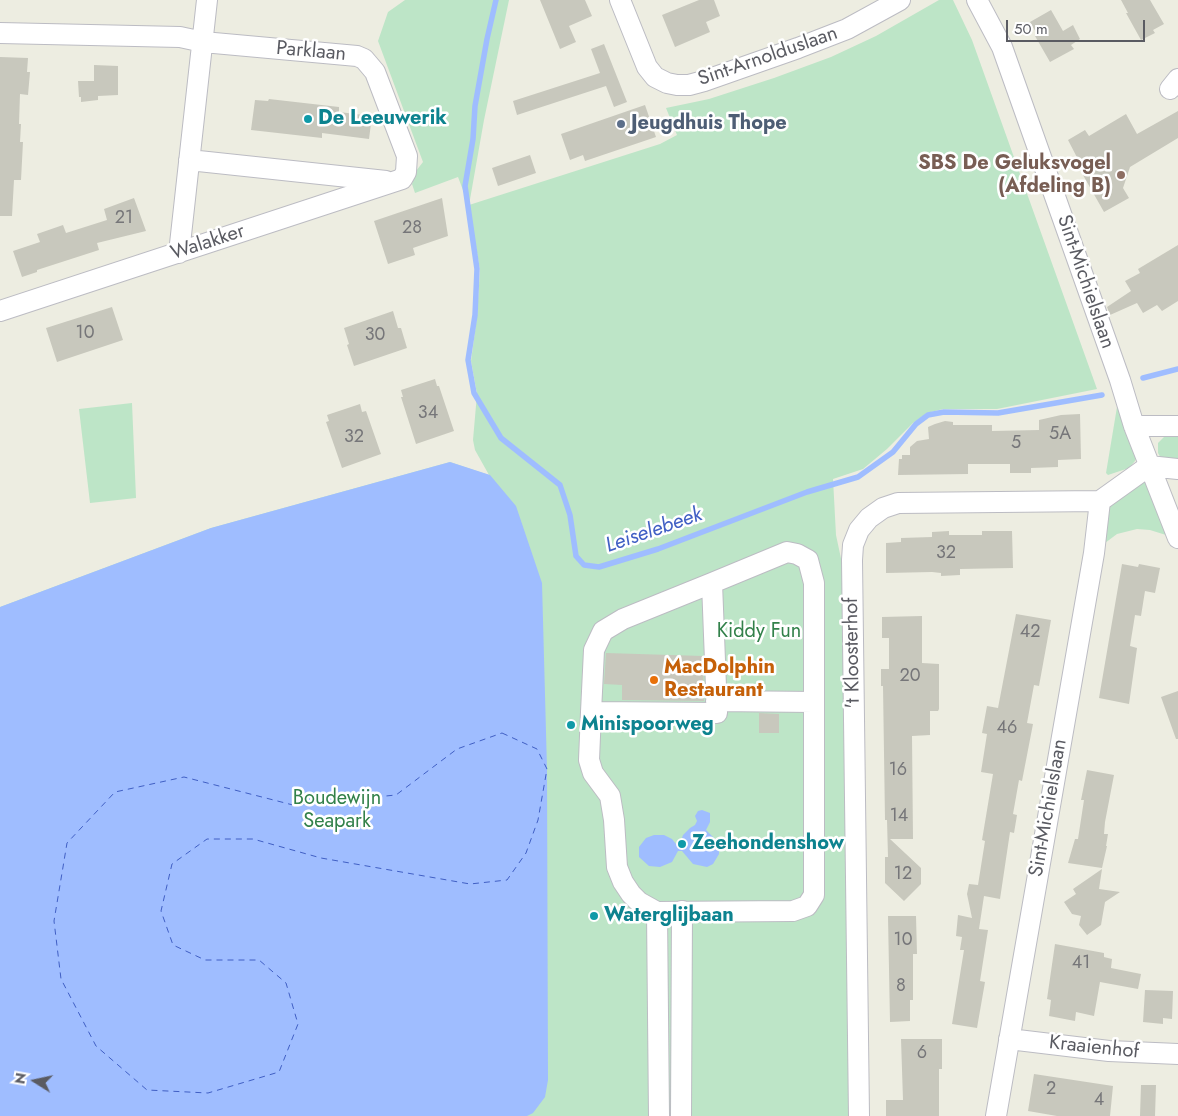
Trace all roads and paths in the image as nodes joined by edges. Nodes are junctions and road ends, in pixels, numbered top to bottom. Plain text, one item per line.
1 (207, 0) edge
2 (620, 0) edge
3 (900, 0) edge
4 (977, 0) edge
5 (0, 33) edge
6 (203, 42) junction
7 (189, 160) junction
8 (393, 182) junction
9 (179, 252) junction
10 (0, 311) edge
11 (1134, 426) junction
12 (1178, 426) edge
13 (1149, 466) junction
14 (1178, 469) edge
15 (1100, 501) junction
16 (1178, 538) edge
17 (712, 583) junction
18 (716, 701) junction
19 (814, 702) junction
20 (591, 712) junction
21 (682, 911) junction
22 (657, 912) junction
23 (1009, 1039) junction
24 (1178, 1054) edge
25 (659, 1116) edge
26 (680, 1116) edge
27 (859, 1116) edge
28 (996, 1116) edge

1 - 6 street
2 - 3 street, Sint-Arnolduslaan
4 - 11 street, Sint-Michielslaan
5 - 6 street, Parklaan
6 - 7 street
6 - 8 street, Parklaan
7 - 8 street
7 - 9 street
8 - 9 street, Walakker
9 - 10 street, Walakker
11 - 12 street
11 - 13 street, Sint-Michielslaan
13 - 14 street
13 - 15 street
13 - 16 street, Sint-Michielslaan
15 - 23 street, Sint-Michielslaan
15 - 27 street, 't Kloosterhof
17 - 18 street
17 - 19 street
17 - 20 street
18 - 19 street
18 - 20 street
19 - 21 street
20 - 22 street
21 - 22 street
21 - 26 street
22 - 25 street
23 - 24 street, Kraaienhof
23 - 28 street, Sint-Michielslaan

